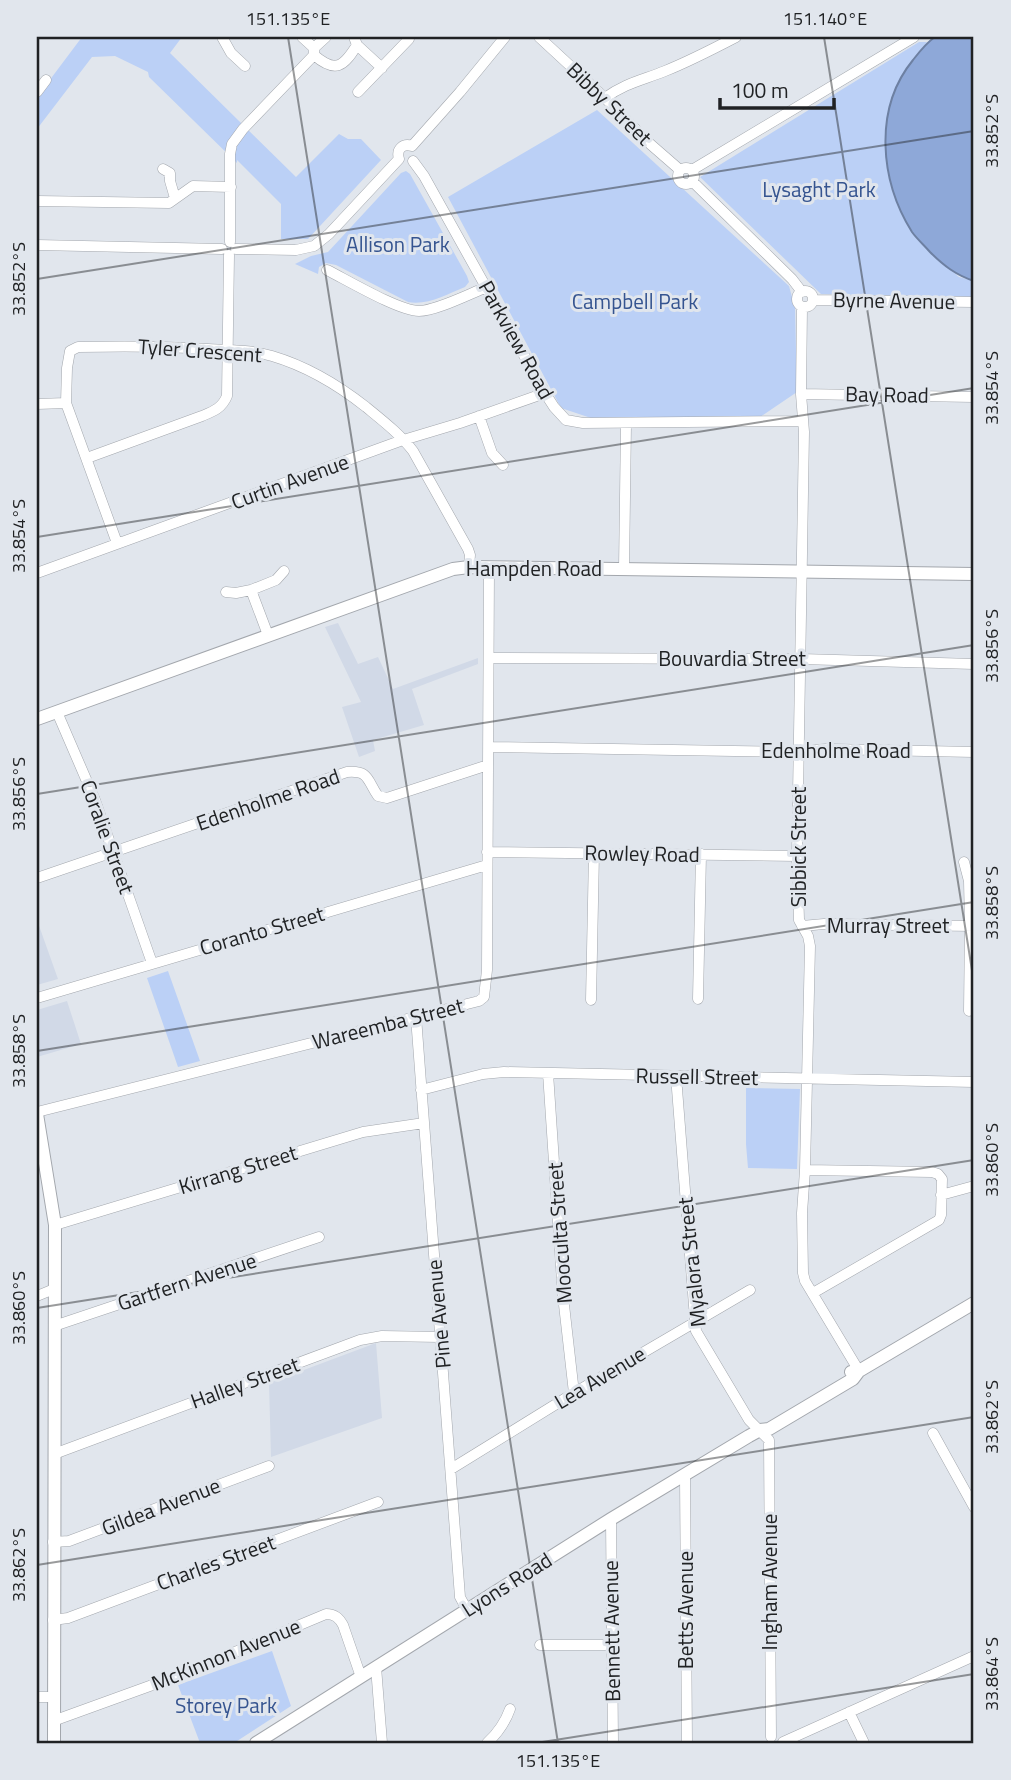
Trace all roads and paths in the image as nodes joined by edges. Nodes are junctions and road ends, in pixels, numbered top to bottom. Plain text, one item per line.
1 (222, 37) edge
2 (302, 37) edge
3 (326, 37) edge
4 (505, 37) edge
5 (539, 37) edge
6 (736, 37) edge
7 (914, 37) edge
8 (409, 39) dead end
9 (356, 41) edge
10 (314, 52) junction
11 (245, 66) dead end
12 (382, 68) junction
13 (46, 80) dead end
14 (37, 92) edge
15 (358, 92) dead end
16 (605, 98) junction
17 (412, 146) junction
18 (399, 159) junction
19 (413, 161) junction
20 (163, 169) dead end
21 (680, 170) junction
22 (692, 170) junction
23 (692, 181) junction
24 (231, 187) junction
25 (175, 198) junction
26 (37, 201) edge
27 (37, 245) edge
28 (229, 249) junction
29 (327, 270) dead end
30 (487, 287) junction
31 (802, 292) junction
32 (813, 300) junction
33 (974, 302) edge
34 (803, 307) junction
35 (228, 350) junction
36 (545, 393) junction
37 (801, 394) junction
38 (974, 397) edge
39 (37, 404) edge
40 (66, 404) junction
41 (479, 416) junction
42 (803, 421) junction
43 (626, 424) junction
44 (404, 440) junction
45 (87, 458) junction
46 (503, 465) dead end
47 (117, 543) junction
48 (469, 567) junction
49 (489, 568) junction
50 (624, 569) junction
51 (284, 571) dead end
52 (802, 572) junction
53 (37, 573) edge
54 (974, 574) edge
55 (251, 590) junction
56 (226, 592) dead end
57 (268, 635) junction
58 (489, 657) junction
59 (801, 659) junction
60 (974, 664) edge
61 (57, 712) junction
62 (37, 719) edge
63 (489, 747) junction
64 (800, 751) junction
65 (974, 752) edge
66 (488, 765) junction
67 (113, 852) junction
68 (487, 852) junction
69 (594, 853) junction
70 (701, 855) junction
71 (797, 856) junction
72 (964, 862) dead end
73 (487, 866) junction
74 (37, 878) edge
75 (802, 926) junction
76 (972, 926) edge
77 (152, 963) junction
78 (37, 998) edge
79 (698, 999) dead end
80 (591, 1000) dead end
81 (968, 1011) dead end
82 (416, 1017) junction
83 (548, 1073) junction
84 (676, 1076) junction
85 (807, 1079) junction
86 (974, 1082) edge
87 (421, 1090) junction
88 (37, 1113) edge
89 (424, 1123) junction
90 (40, 1156) edge
91 (805, 1170) junction
92 (974, 1186) edge
93 (941, 1195) junction
94 (54, 1225) junction
95 (320, 1237) dead end
96 (54, 1289) junction
97 (750, 1290) dead end
98 (813, 1293) junction
99 (37, 1296) edge
100 (974, 1303) edge
101 (694, 1322) junction
102 (54, 1326) junction
103 (440, 1337) junction
104 (859, 1371) junction
105 (574, 1393) junction
106 (760, 1430) junction
107 (933, 1433) dead end
108 (54, 1454) junction
109 (269, 1466) dead end
110 (451, 1469) junction
111 (685, 1476) junction
112 (379, 1502) dead end
113 (974, 1507) edge
114 (611, 1520) junction
115 (53, 1542) junction
116 (467, 1610) junction
117 (53, 1620) junction
118 (540, 1645) dead end
119 (611, 1645) junction
120 (974, 1656) edge
121 (376, 1667) junction
122 (361, 1677) junction
123 (37, 1697) edge
124 (53, 1697) junction
125 (510, 1709) dead end
126 (849, 1712) junction
127 (53, 1721) junction
128 (768, 1740) edge
129 (54, 1743) edge
130 (256, 1743) edge
131 (382, 1743) edge
132 (487, 1743) edge
133 (613, 1743) edge
134 (687, 1743) edge
135 (783, 1743) edge
136 (864, 1743) edge

1 - 11 street
2 - 10 street
3 - 10 street
4 - 17 street
5 - 16 street, Bibby Street
6 - 16 street
7 - 22 street
8 - 12 street
9 - 10 street
9 - 12 street
10 - 24 street
12 - 15 street
13 - 14 street
16 - 21 street, Bibby Street
17 - 18 street
17 - 19 street
18 - 19 street
18 - 28 street
19 - 30 street, Parkview Road
20 - 25 street
21 - 22 street
21 - 23 street
22 - 23 street
23 - 31 street
24 - 25 street
24 - 28 street
25 - 26 street
27 - 28 street
28 - 35 street
29 - 30 street
30 - 36 street, Parkview Road
31 - 32 street
31 - 34 street
32 - 33 street, Byrne Avenue
32 - 34 street
34 - 37 street, Sibbick Street
35 - 40 street, Tyler Crescent
35 - 44 street, Tyler Crescent
35 - 45 street
36 - 41 street, Curtin Avenue
36 - 43 street, Parkview Road
37 - 38 street, Bay Road
37 - 42 street, Sibbick Street
39 - 40 street
40 - 45 street, Tyler Crescent
41 - 44 street, Curtin Avenue
41 - 46 street
42 - 43 street, Parkview Road
42 - 52 street, Sibbick Street
43 - 50 street
44 - 47 street, Curtin Avenue
44 - 48 street, Tyler Crescent
45 - 47 street, Tyler Crescent
47 - 53 street, Curtin Avenue
48 - 49 main road, Hampden Road
48 - 57 main road, Hampden Road
49 - 50 main road, Hampden Road
49 - 58 street, Wareemba Street
50 - 52 main road, Hampden Road
51 - 55 street
52 - 54 main road, Hampden Road
52 - 59 street, Sibbick Street
55 - 56 street
55 - 57 street
57 - 61 main road, Hampden Road
58 - 59 street, Bouvardia Street
58 - 63 street, Wareemba Street
59 - 60 street, Bouvardia Street
59 - 64 street, Sibbick Street
61 - 62 main road, Hampden Road
61 - 67 street, Coralie Street
63 - 64 street, Edenholme Road
63 - 66 street, Wareemba Street
64 - 65 street, Edenholme Road
64 - 71 street, Sibbick Street
66 - 67 street, Edenholme Road
66 - 68 street, Wareemba Street
67 - 74 street, Edenholme Road
67 - 77 street, Coralie Street
68 - 69 street, Rowley Road
68 - 73 street, Wareemba Street
69 - 70 street, Rowley Road
69 - 80 street
70 - 71 street, Rowley Road
70 - 79 street
71 - 75 street, Sibbick Street
72 - 76 street
73 - 77 street, Coranto Street
73 - 82 street, Wareemba Street
75 - 76 street, Murray Street
75 - 85 street, Sibbick Street
76 - 81 street
77 - 78 street, Coranto Street
82 - 87 street, Pine Avenue
82 - 88 street, Wareemba Street
83 - 84 street, Russell Street
83 - 87 street, Russell Street
83 - 105 street, Mooculta Street
84 - 85 street, Russell Street
84 - 101 street, Myalora Street
85 - 86 street, Russell Street
85 - 91 street, Sibbick Street
87 - 89 street, Pine Avenue
88 - 90 main road
89 - 94 street, Kirrang Street
89 - 103 street, Pine Avenue
90 - 94 main road
91 - 93 street
91 - 98 street, Sibbick Street
92 - 93 street
93 - 98 street
94 - 96 main road
95 - 102 street, Gartfern Avenue
96 - 99 street
96 - 102 main road
97 - 101 street, Lea Avenue
98 - 104 street, Sibbick Street
100 - 104 main road, Lyons Road
101 - 105 street, Lea Avenue
101 - 106 street, Myalora Street
102 - 108 main road
103 - 108 street, Halley Street
103 - 110 street, Pine Avenue
104 - 106 main road, Lyons Road
105 - 110 street, Lea Avenue
106 - 111 main road, Lyons Road
106 - 128 street, Ingham Avenue
107 - 113 street
108 - 115 main road
109 - 115 street, Gildea Avenue
110 - 116 street, Pine Avenue
111 - 114 main road, Lyons Road
111 - 134 street, Betts Avenue
112 - 117 street, Charles Street
114 - 116 main road, Lyons Road
114 - 119 street, Bennett Avenue
115 - 117 main road
116 - 121 main road, Lyons Road
117 - 124 main road
118 - 119 street
119 - 133 street, Bennett Avenue
120 - 126 street
121 - 122 main road, Lyons Road
121 - 131 street
122 - 127 street, McKinnon Avenue
122 - 130 main road, Lyons Road
123 - 124 street
124 - 127 main road
125 - 132 street
126 - 135 street
126 - 136 street
127 - 129 main road
128 - 135 street

